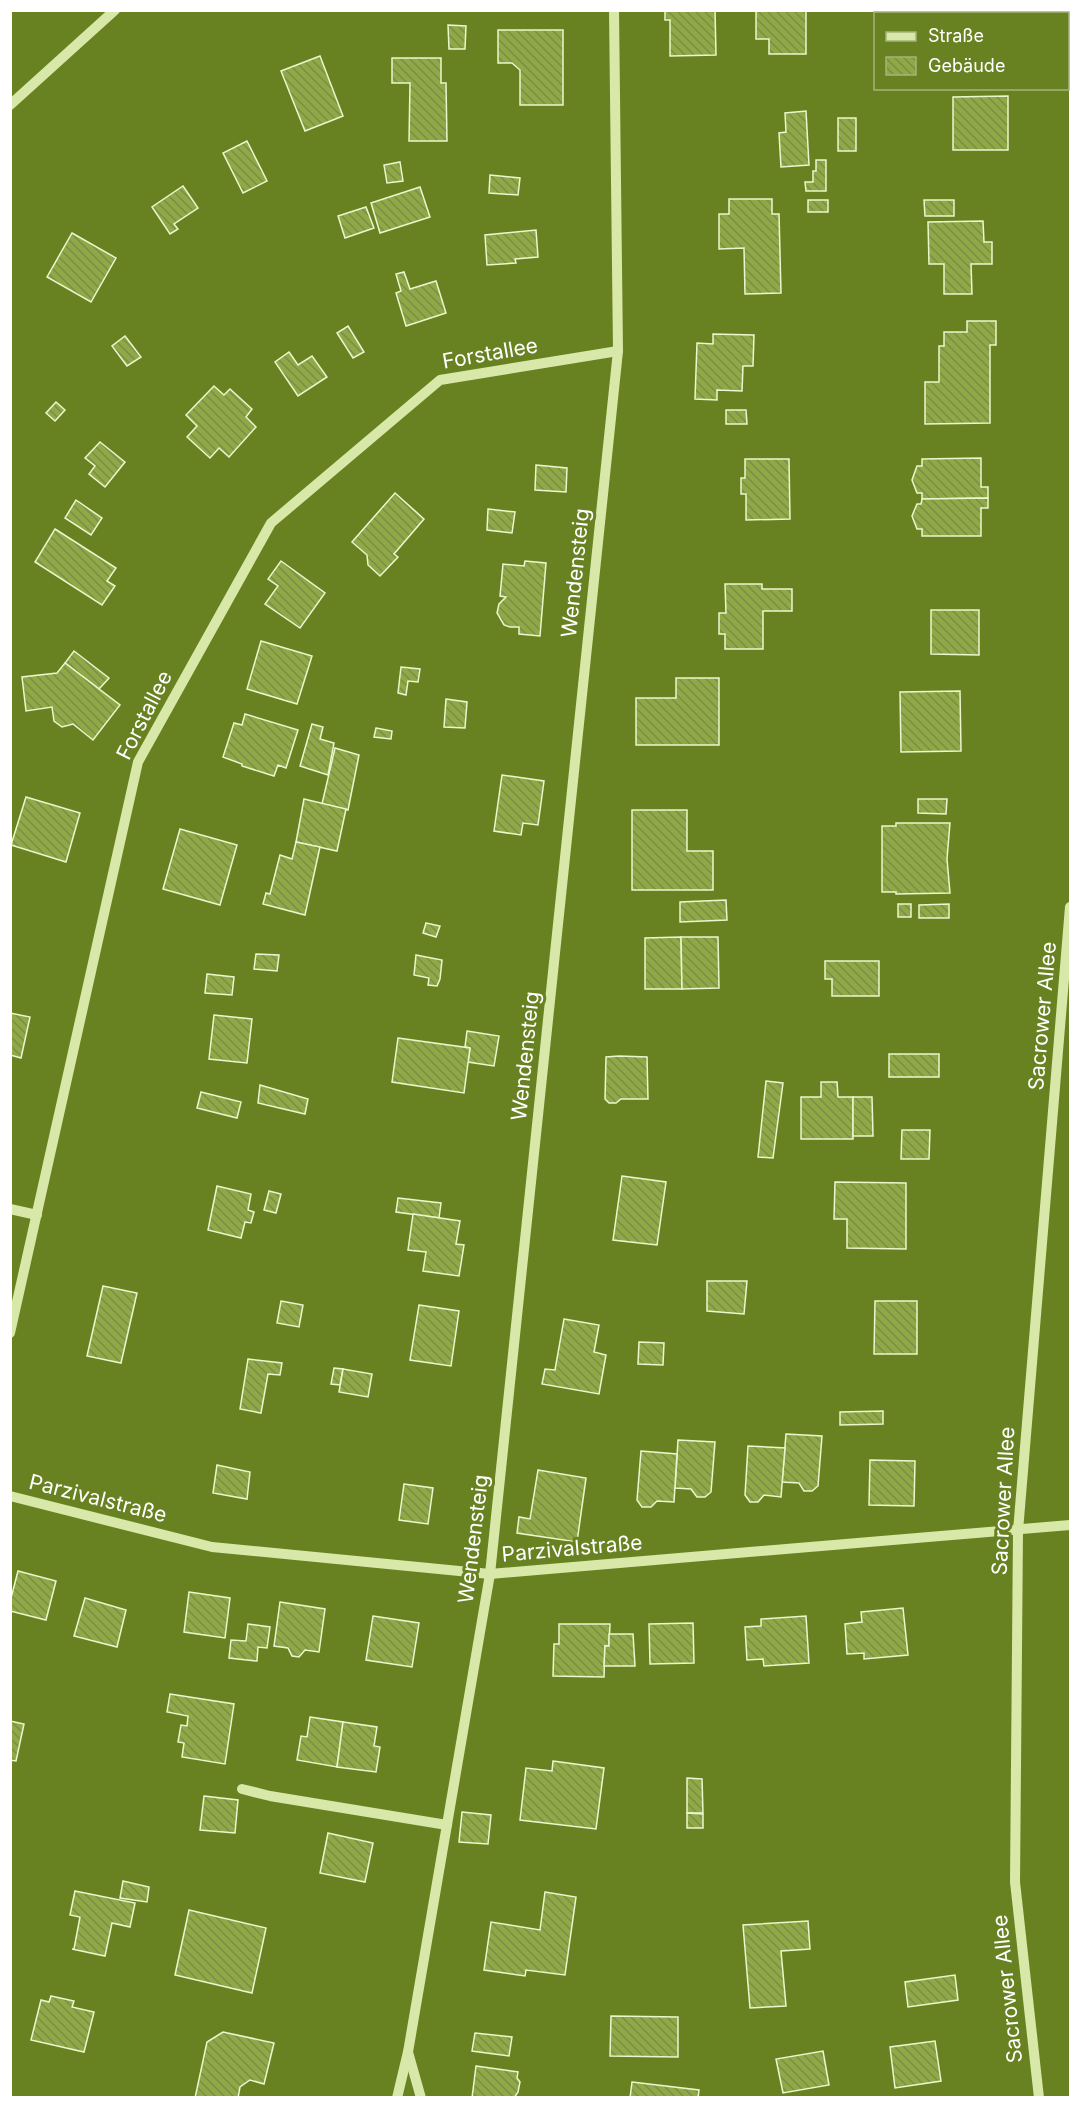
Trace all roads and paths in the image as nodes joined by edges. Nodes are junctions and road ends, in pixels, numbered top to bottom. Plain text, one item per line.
1 (115, 10) edge
2 (614, 10) edge
3 (10, 105) edge
4 (618, 351) junction
5 (1071, 907) edge
6 (10, 1209) edge
7 (37, 1215) junction
8 (10, 1334) edge
9 (10, 1496) edge
10 (1071, 1525) edge
11 (1018, 1531) junction
12 (490, 1574) junction
13 (242, 1789) dead end
14 (447, 1825) junction
15 (408, 2052) junction
16 (397, 2097) edge
17 (421, 2097) edge
18 (1039, 2097) edge

1 - 3 street
2 - 4 street, Wendensteig
4 - 7 street, Forstallee
4 - 12 street, Wendensteig
5 - 11 street, Sacrower Allee
6 - 7 street
7 - 8 street, Forstallee
9 - 12 street, Parzivalstraße
10 - 11 street, Parzivalstraße
11 - 12 street, Parzivalstraße
11 - 18 street, Sacrower Allee
12 - 14 street, Wendensteig
13 - 14 street
14 - 15 street, Wendensteig
15 - 16 street
15 - 17 street, Wendensteig

